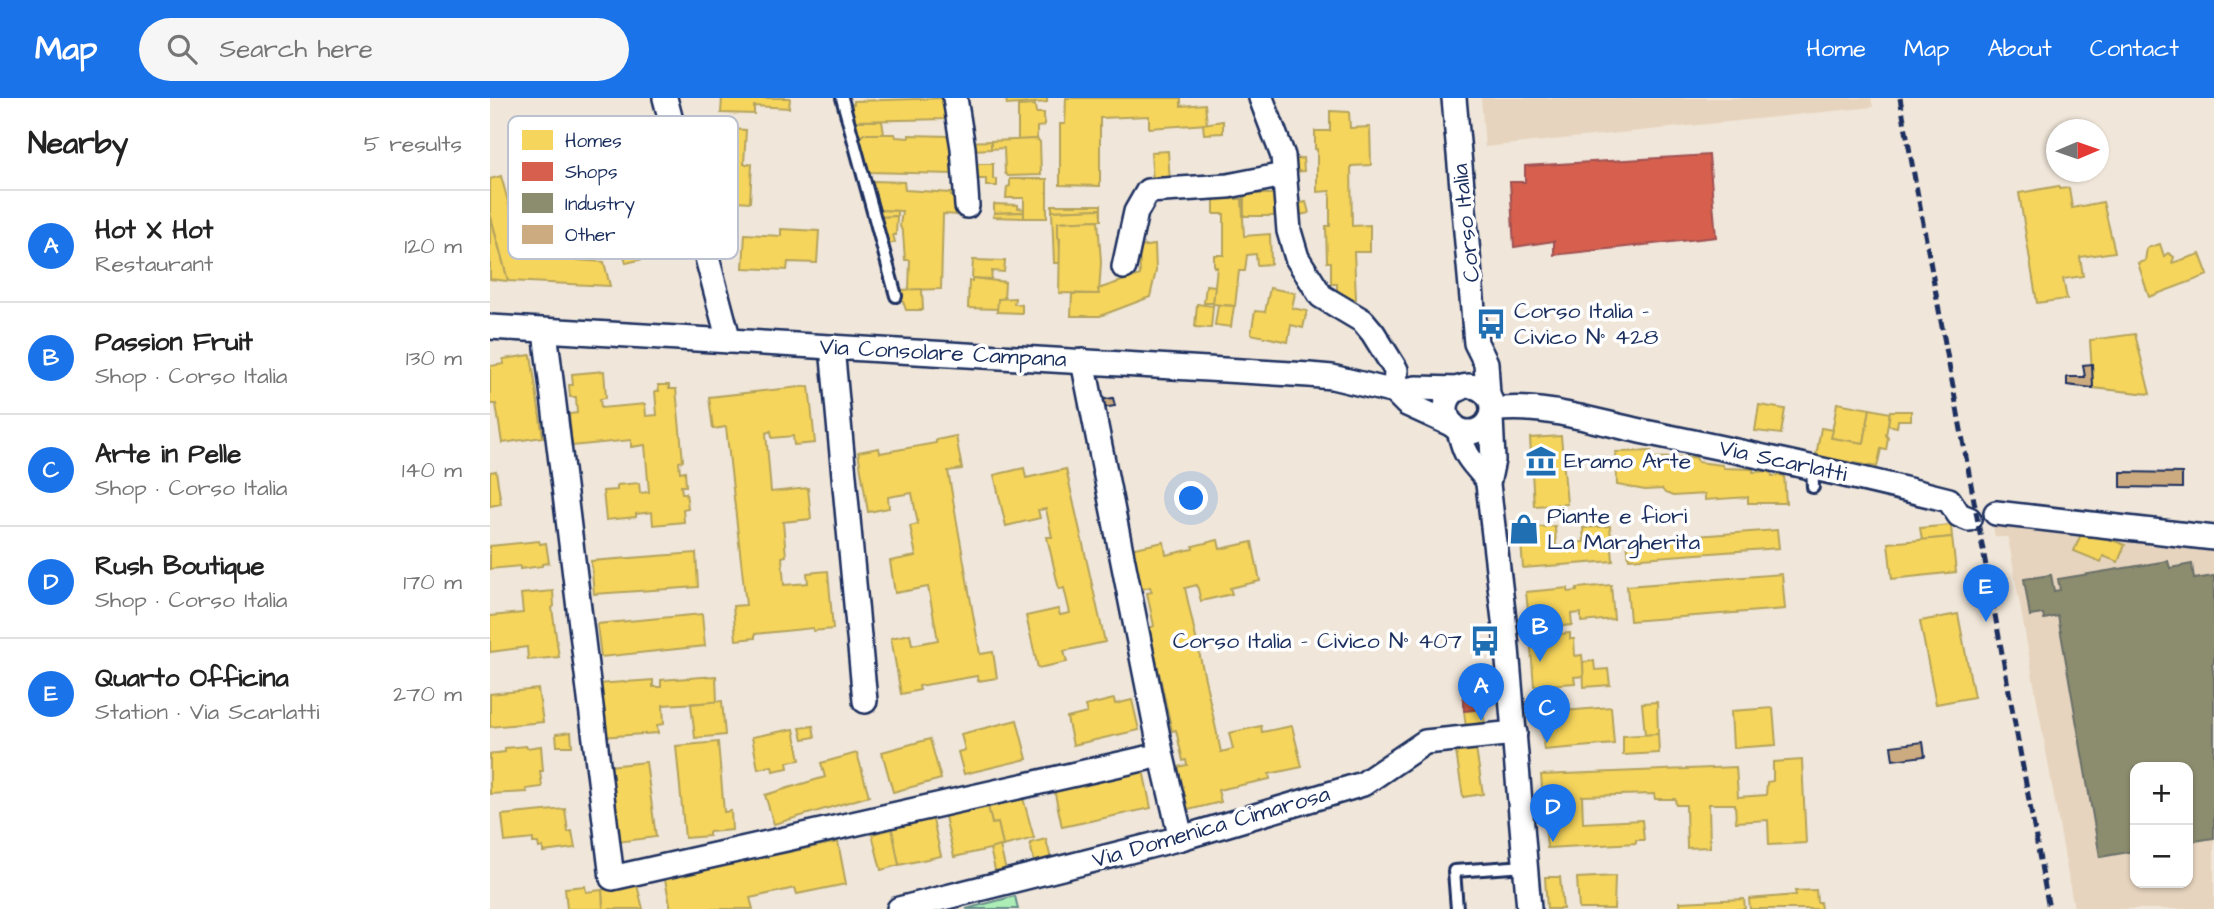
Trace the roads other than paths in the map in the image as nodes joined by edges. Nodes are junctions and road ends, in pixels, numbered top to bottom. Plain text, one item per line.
1 (665, 98) edge
2 (842, 98) edge
3 (955, 98) edge
4 (1261, 98) edge
5 (1454, 98) edge
6 (670, 116) edge
7 (1284, 175) junction
8 (967, 206) dead end
9 (707, 259) edge
10 (1124, 267) dead end
11 (896, 296) dead end
12 (490, 327) edge
13 (545, 331) junction
14 (729, 341) junction
15 (832, 347) junction
16 (1083, 361) junction
17 (1395, 392) junction
18 (1480, 400) junction
19 (1456, 428) junction
20 (1488, 481) junction
21 (1996, 513) dead end
22 (1969, 519) dead end
23 (2214, 538) edge
24 (865, 701) dead end
25 (1515, 733) junction
26 (1147, 758) dead end
27 (1181, 838) junction
28 (1526, 866) junction
29 (899, 909) edge
30 (1457, 909) edge
31 (1529, 909) edge

1 - 6 street
2 - 11 lane
3 - 8 street
4 - 7 street
5 - 18 street, Corso Italia
7 - 10 street
7 - 17 street
9 - 14 street
12 - 13 street, Via Consolare Campana
13 - 14 street, Via Consolare Campana
13 - 26 street
14 - 15 street, Via Consolare Campana
15 - 16 street, Via Consolare Campana
15 - 24 street
16 - 17 street, Via Consolare Campana
16 - 27 street
17 - 18 street, Via Consolare Campana
17 - 19 street, Via Consolare Campana
18 - 19 street
18 - 19 street
18 - 20 street, Corso Italia
18 - 22 street, Via Scarlatti
19 - 20 street
20 - 25 street, Corso Italia
21 - 23 street
25 - 27 street, Via Domenica Cimarosa
25 - 28 street, Corso Italia
27 - 29 street, Via Domenica Cimarosa
28 - 30 lane
28 - 31 street, Corso Italia

